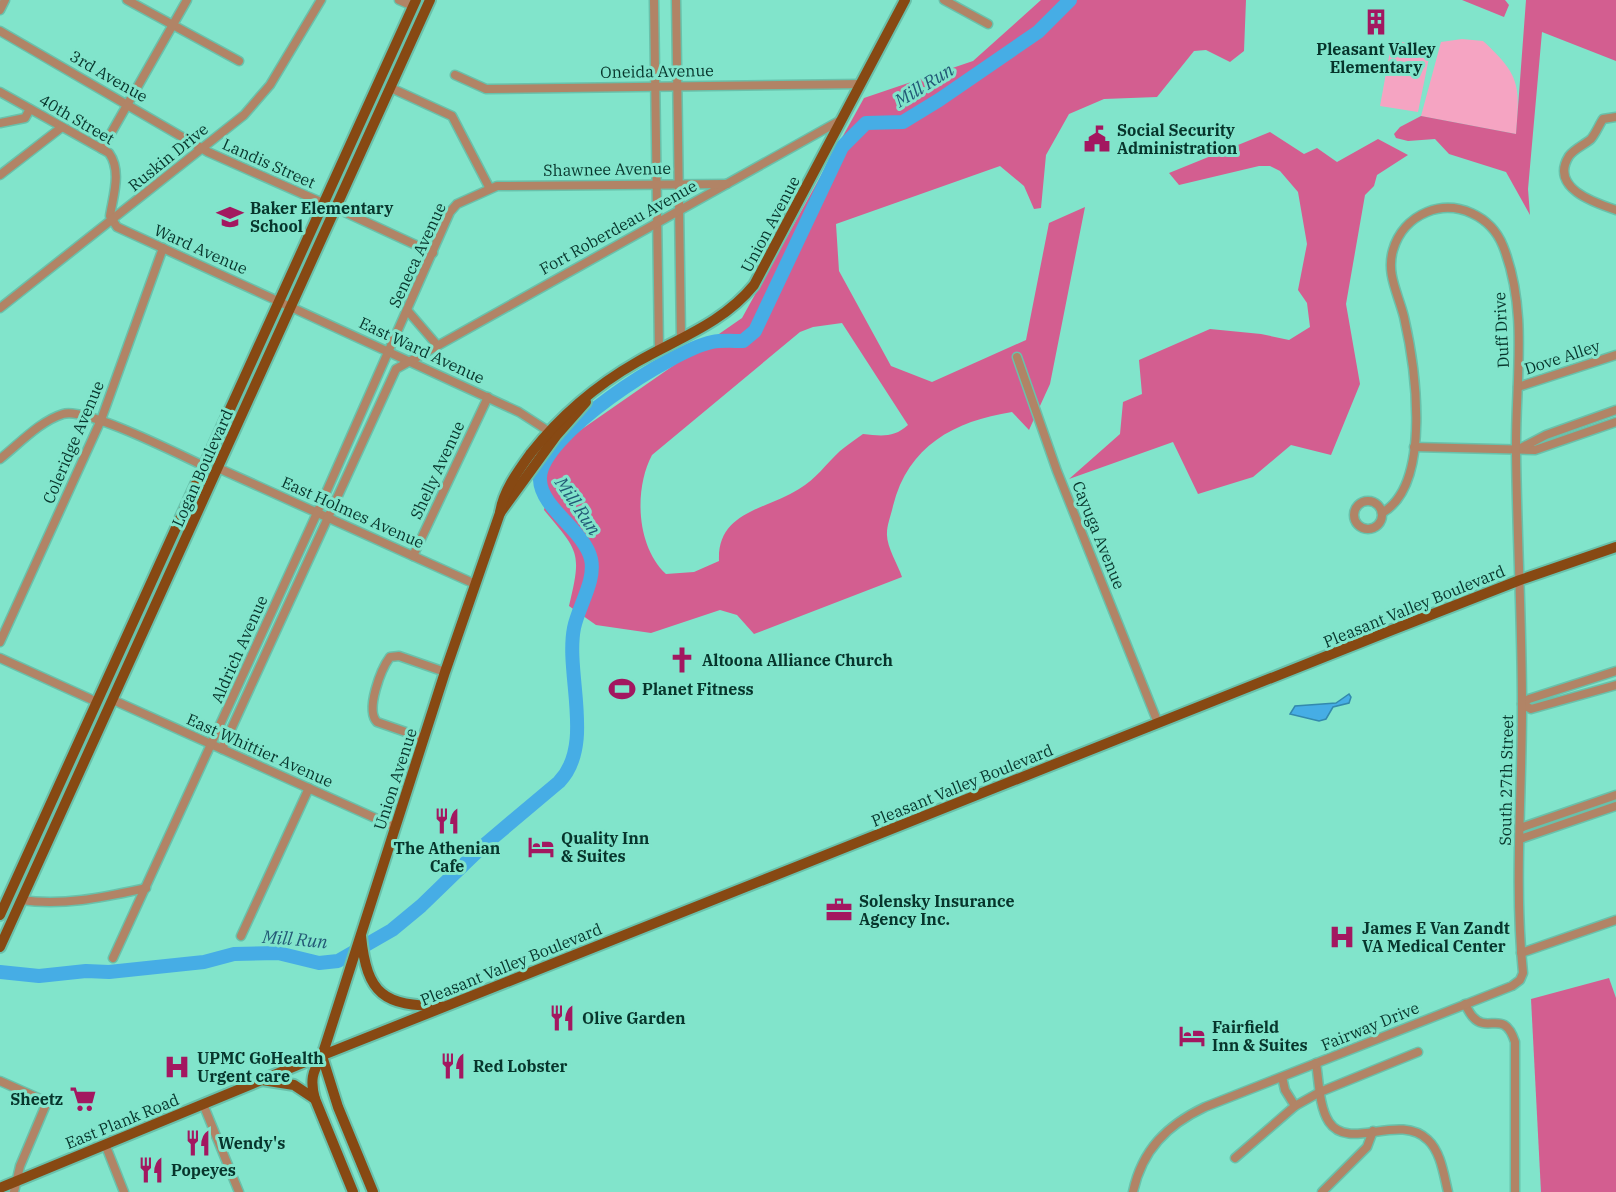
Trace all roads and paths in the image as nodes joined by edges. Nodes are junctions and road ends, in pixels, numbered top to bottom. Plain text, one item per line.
1 (5, 0) edge
2 (127, 0) edge
3 (187, 0) edge
4 (321, 0) edge
5 (399, 0) edge
6 (430, 0) edge
7 (654, 0) edge
8 (676, 0) edge
9 (905, 0) edge
10 (944, 0) edge
11 (414, 3) edge
12 (0, 10) edge
13 (988, 24) dead end
14 (171, 25) junction
15 (0, 31) edge
16 (239, 61) dead end
17 (455, 75) dead end
18 (861, 84) junction
19 (655, 86) junction
20 (676, 86) junction
21 (391, 88) junction
22 (0, 93) edge
23 (126, 104) junction
24 (30, 109) junction
25 (1616, 117) edge
26 (841, 119) junction
27 (0, 123) edge
28 (62, 127) junction
29 (203, 148) junction
30 (102, 149) junction
31 (0, 175) edge
32 (657, 184) junction
33 (678, 184) junction
34 (727, 184) junction
35 (489, 187) junction
36 (323, 203) junction
37 (336, 208) junction
38 (1616, 210) edge
39 (678, 211) junction
40 (112, 221) junction
41 (657, 222) junction
42 (163, 248) junction
43 (433, 253) junction
44 (279, 301) junction
45 (292, 307) junction
46 (0, 308) edge
47 (407, 310) junction
48 (681, 339) junction
49 (437, 345) junction
50 (389, 351) junction
51 (659, 351) junction
52 (1616, 355) edge
53 (1017, 357) dead end
54 (409, 361) junction
55 (1518, 387) junction
56 (488, 397) junction
57 (1616, 410) edge
58 (101, 420) junction
59 (1616, 422) edge
60 (553, 433) junction
61 (1414, 447) junction
62 (1516, 450) junction
63 (0, 459) edge
64 (204, 466) junction
65 (218, 468) junction
66 (317, 513) junction
67 (1382, 513) dead end
68 (328, 518) junction
69 (1616, 547) edge
70 (413, 556) junction
71 (1520, 580) junction
72 (475, 584) junction
73 (0, 642) edge
74 (0, 658) edge
75 (1616, 671) edge
76 (445, 672) junction
77 (1616, 685) edge
78 (113, 699) junction
79 (97, 702) junction
80 (1522, 704) junction
81 (1158, 723) junction
82 (423, 738) junction
83 (212, 744) junction
84 (222, 749) junction
85 (309, 788) junction
86 (1616, 795) edge
87 (1616, 806) edge
88 (395, 827) junction
89 (1520, 828) junction
90 (1520, 838) junction
91 (146, 888) junction
92 (4, 899) edge
93 (21, 900) junction
94 (0, 915) edge
95 (1616, 920) edge
96 (241, 936) dead end
97 (360, 938) junction
98 (0, 947) edge
99 (1521, 952) junction
100 (113, 958) dead end
101 (1520, 980) joint
102 (1465, 1004) junction
103 (447, 1006) junction
104 (1418, 1052) dead end
105 (321, 1056) junction
106 (1316, 1063) junction
107 (1282, 1077) junction
108 (261, 1080) junction
109 (0, 1081) edge
110 (1320, 1092) junction
111 (315, 1100) junction
112 (204, 1104) junction
113 (1295, 1106) junction
114 (1373, 1131) junction
115 (105, 1144) junction
116 (1235, 1158) dead end
117 (15, 1187) edge
118 (0, 1188) edge
119 (124, 1192) edge
120 (239, 1192) edge
121 (353, 1192) edge
122 (373, 1192) edge
123 (1133, 1192) edge
124 (1322, 1192) edge
125 (1448, 1192) edge
126 (1515, 1192) edge

1 - 12 street
2 - 14 street
3 - 14 street
4 - 29 street, Ruskin Drive
5 - 11 street
6 - 21 main road, Logan Boulevard
7 - 19 street
8 - 20 street
9 - 18 main road, Union Avenue
10 - 13 street
11 - 36 main road, Logan Boulevard
14 - 16 street
14 - 23 street
15 - 23 street, 3rd Avenue
17 - 19 street, Oneida Avenue
18 - 20 street, Oneida Avenue
18 - 26 main road, Union Avenue
19 - 20 street, Oneida Avenue
19 - 32 street
20 - 33 street
21 - 35 street
21 - 37 main road, Logan Boulevard
22 - 24 street, 40th Street
23 - 29 street, 3rd Avenue
23 - 30 street
24 - 27 street
24 - 28 street, 40th Street
25 - 38 street
26 - 34 street, Fort Roberdeau Avenue
26 - 48 main road, Union Avenue
28 - 30 street, 40th Street
28 - 31 street
29 - 36 street, Landis Street
29 - 40 street, Ruskin Drive
30 - 40 street, 40th Street
32 - 33 street, Shawnee Avenue
32 - 35 street, Shawnee Avenue
32 - 41 street
33 - 34 street, Shawnee Avenue
33 - 39 street
34 - 39 street, Fort Roberdeau Avenue
35 - 43 street, Seneca Avenue
36 - 44 main road, Logan Boulevard
37 - 43 street
37 - 45 main road, Logan Boulevard
39 - 41 street, Fort Roberdeau Avenue
39 - 48 street
40 - 42 street, Ward Avenue
40 - 46 street, Ruskin Drive
41 - 49 street, Fort Roberdeau Avenue
41 - 51 street
42 - 44 street, Ward Avenue
42 - 58 street, Coleridge Avenue
43 - 47 street, Seneca Avenue
44 - 45 street, East Ward Avenue
44 - 64 main road, Logan Boulevard
45 - 50 street, East Ward Avenue
45 - 65 main road, Logan Boulevard
47 - 49 street
47 - 50 street, Seneca Avenue
48 - 51 main road, Union Avenue
49 - 54 street, Fort Roberdeau Avenue
50 - 54 street, East Ward Avenue
50 - 66 street, Aldrich Avenue
51 - 60 main road, Union Avenue
52 - 55 street, Dove Alley
53 - 81 street, Cayuga Avenue
54 - 56 street, East Ward Avenue
54 - 68 street, Aldrich Avenue
55 - 61 street, Duff Drive
55 - 62 street, Duff Drive
56 - 60 street, East Ward Avenue
56 - 70 street, Shelly Avenue
57 - 62 street
58 - 63 street
58 - 64 street
58 - 73 street, Coleridge Avenue
59 - 62 street
60 - 72 main road, Union Avenue
61 - 62 street
61 - 67 street, Duff Drive
62 - 71 street, Duff Drive
64 - 79 main road, Logan Boulevard
65 - 66 street, East Holmes Avenue
65 - 78 main road, Logan Boulevard
66 - 68 street, East Holmes Avenue
66 - 83 street, Aldrich Avenue
68 - 70 street, East Holmes Avenue
68 - 84 street, Aldrich Avenue
69 - 71 main road, Pleasant Valley Boulevard
70 - 72 street, East Holmes Avenue
71 - 80 street, South 27th Street
71 - 81 main road, Pleasant Valley Boulevard
72 - 76 main road, Union Avenue
74 - 79 street
75 - 80 street
76 - 82 main road, Union Avenue
76 - 82 street
77 - 80 street
78 - 83 street, East Whittier Avenue
78 - 93 main road, Logan Boulevard
79 - 92 main road, Logan Boulevard
80 - 89 street, South 27th Street
81 - 103 main road, Pleasant Valley Boulevard
82 - 88 main road, Union Avenue
83 - 84 street, East Whittier Avenue
83 - 91 street, Aldrich Avenue
84 - 85 street, East Whittier Avenue
85 - 88 street, East Whittier Avenue
85 - 96 street
86 - 89 street
87 - 90 street
88 - 97 main road, Union Avenue
89 - 90 street, South 27th Street
90 - 99 street, South 27th Street
91 - 93 street
91 - 100 street, Aldrich Avenue
92 - 94 main road, Logan Boulevard
93 - 98 main road, Logan Boulevard
95 - 99 street
97 - 103 main road
97 - 105 main road, Union Avenue
99 - 101 street, South 27th Street
101 - 102 street, Fairway Drive
102 - 106 street, Fairway Drive
102 - 126 street
103 - 105 main road, Pleasant Valley Boulevard
104 - 110 street
105 - 108 main road, East Plank Road
105 - 111 main road, Union Avenue
105 - 122 main road
106 - 107 street, Fairway Drive
106 - 110 street
107 - 113 street
107 - 123 street, Fairway Drive
108 - 111 main road
108 - 112 main road, East Plank Road
109 - 117 street
110 - 113 street
110 - 114 street
111 - 121 main road
112 - 115 main road, East Plank Road
112 - 120 street
113 - 116 street
114 - 124 street
114 - 125 street
115 - 117 main road, East Plank Road
115 - 119 street
117 - 118 main road, East Plank Road

